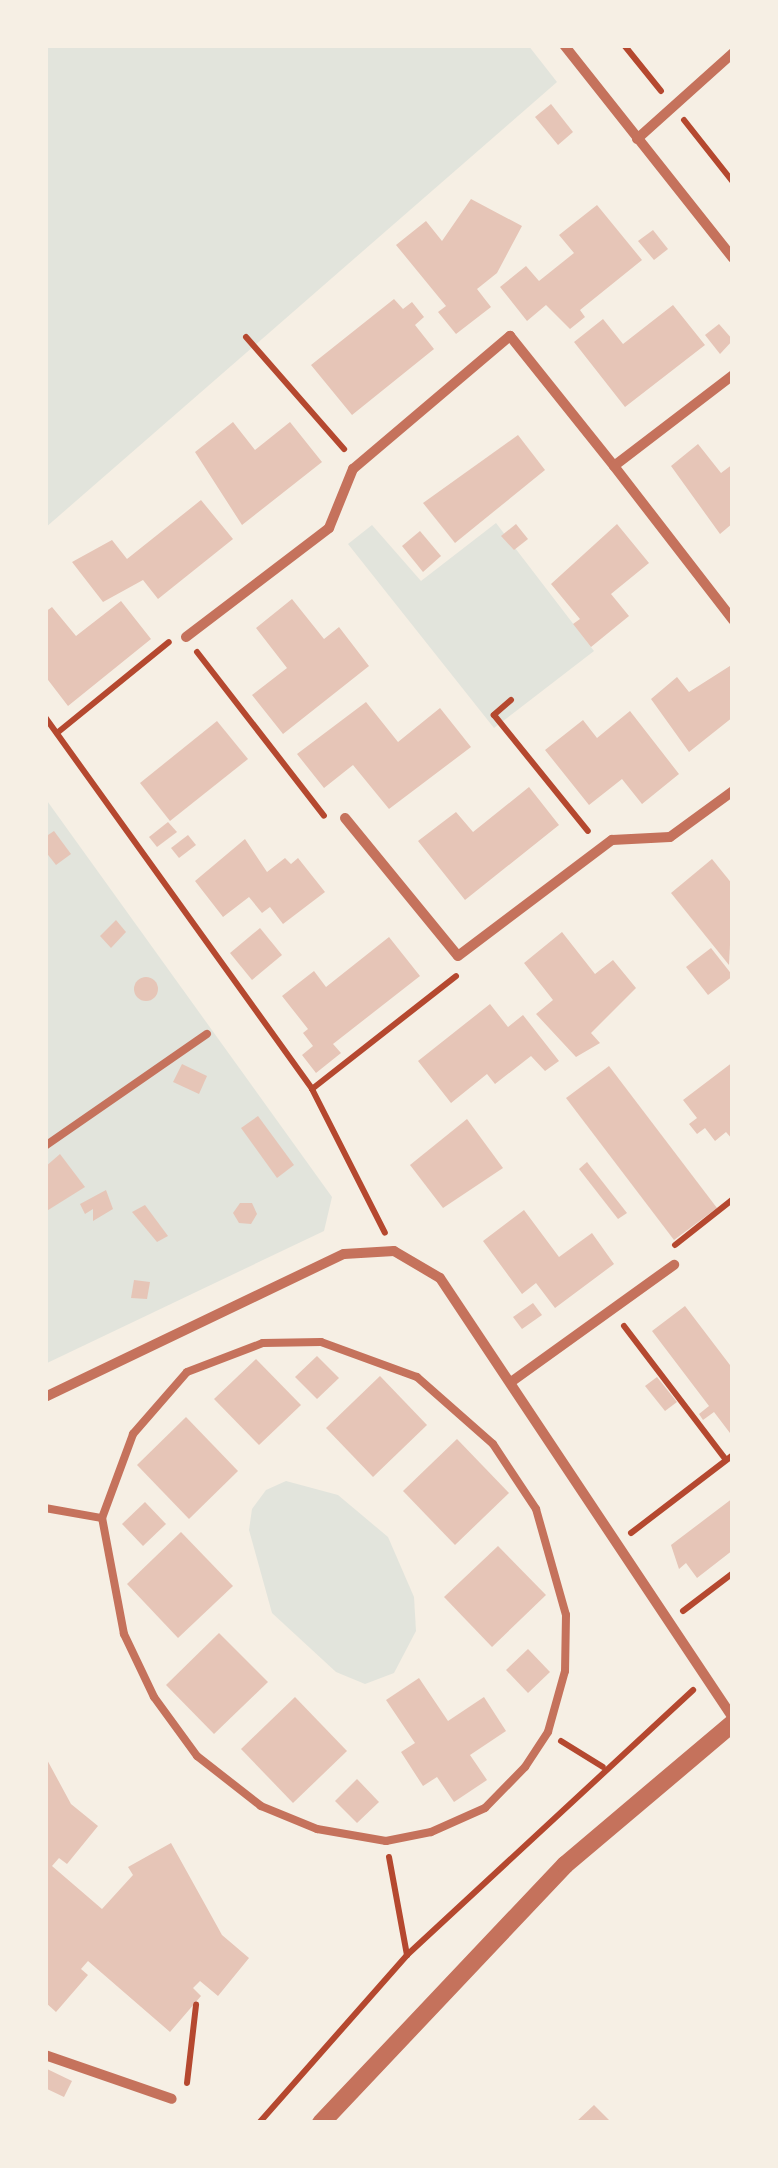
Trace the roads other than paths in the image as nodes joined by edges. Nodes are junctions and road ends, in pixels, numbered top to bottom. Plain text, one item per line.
1 (564, 45) edge
2 (733, 53) edge
3 (637, 139) junction
4 (733, 258) edge
5 (733, 375) edge
6 (614, 466) junction
7 (733, 620) edge
8 (186, 636) road end
9 (733, 790) edge
10 (345, 818) road end
11 (207, 1034) dead end
12 (45, 1146) edge
13 (674, 1265) road end
14 (511, 1382) junction
15 (45, 1397) edge
16 (45, 1508) edge
17 (102, 1518) junction
18 (733, 1721) edge
19 (45, 2055) edge
20 (172, 2099) dead end
21 (321, 2123) edge

1 - 3 street
2 - 3 street
3 - 4 street
5 - 6 street
6 - 7 street
6 - 8 street
9 - 10 street
11 - 12 lane
13 - 14 street
14 - 15 street
14 - 18 street
16 - 17 lane
17 - 17 lane
18 - 21 street
19 - 20 street

